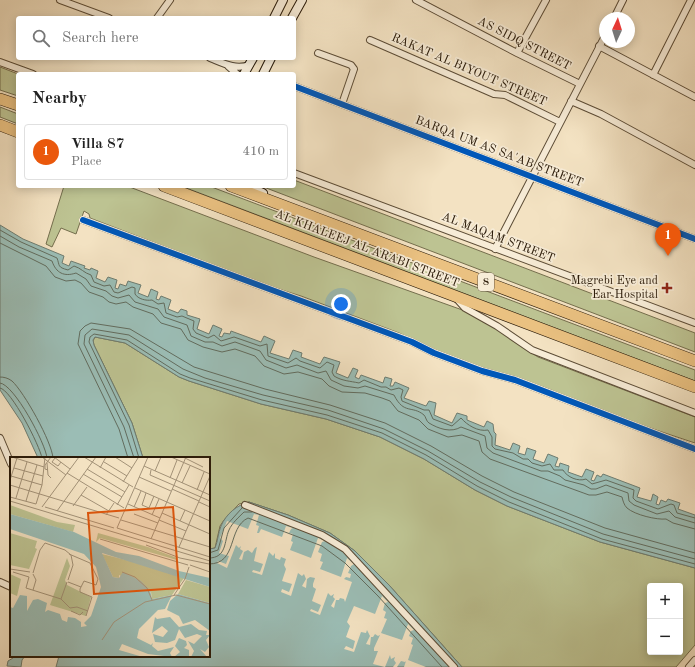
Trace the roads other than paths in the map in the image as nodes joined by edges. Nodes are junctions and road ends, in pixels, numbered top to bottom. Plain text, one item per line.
1 (60, 0) edge
2 (170, 0) edge
3 (283, 0) edge
4 (302, 0) edge
5 (416, 0) edge
6 (546, 0) edge
7 (623, 0) edge
8 (691, 0) edge
9 (617, 12) edge
10 (103, 16) edge
11 (158, 16) edge
12 (275, 16) edge
13 (293, 16) edge
14 (370, 40) dead end
15 (599, 46) edge
16 (603, 48) edge
17 (318, 53) dead end
18 (517, 53) junction
19 (215, 60) edge
20 (271, 60) edge
21 (251, 61) edge
22 (0, 62) edge
23 (227, 65) junction
24 (28, 72) edge
25 (235, 72) edge
26 (245, 72) edge
27 (267, 72) edge
28 (653, 75) junction
29 (580, 84) junction
30 (296, 87) edge
31 (695, 97) edge
32 (0, 98) edge
33 (571, 101) junction
34 (16, 104) edge
35 (342, 104) junction
36 (560, 122) junction
37 (0, 125) edge
38 (16, 131) edge
39 (695, 165) edge
40 (296, 174) edge
41 (532, 176) junction
42 (169, 188) edge
43 (236, 188) edge
44 (252, 188) edge
45 (278, 204) junction
46 (83, 220) dead end
47 (695, 239) edge
48 (495, 249) junction
49 (454, 296) junction
50 (695, 323) edge
51 (695, 361) edge
52 (695, 386) edge
53 (695, 413) edge
54 (0, 438) edge
55 (695, 449) edge
56 (10, 462) edge
57 (245, 505) dead end
58 (0, 582) edge
59 (10, 587) edge
60 (695, 660) edge
61 (454, 667) edge
62 (689, 667) edge

1 - 10 street
2 - 11 street
3 - 12 main road
4 - 13 main road
5 - 18 street, AS SIDQ STREET
6 - 18 street
7 - 9 street
8 - 28 street
14 - 36 street, RAKAT AL BIYOUT STREET
15 - 29 street
16 - 28 street
17 - 35 street
18 - 29 street, AS SIDQ STREET
19 - 23 street
20 - 27 main road
21 - 23 street
21 - 26 main road
22 - 24 street
23 - 25 street
28 - 31 street
29 - 33 street
30 - 35 street, BARQA UM AS SA'AB STREET
32 - 34 highway
33 - 36 street
33 - 39 street
35 - 41 street, BARQA UM AS SA'AB STREET
36 - 41 street
37 - 38 highway
40 - 48 street, AL MAQAM STREET
41 - 47 street, BARQA UM AS SA'AB STREET
41 - 48 street
42 - 49 highway, AL KHALEEJ AL ARABI STREET / 8
43 - 45 highway, AL KHALEEJ AL ARABI STREET / 8
44 - 45 main road
45 - 51 highway, AL KHALEEJ AL ARABI STREET / 8
46 - 55 street
48 - 50 street, AL MAQAM STREET
49 - 52 highway, AL KHALEEJ AL ARABI STREET / 8
49 - 53 street
54 - 56 street
57 - 61 street
58 - 59 street
60 - 62 street

